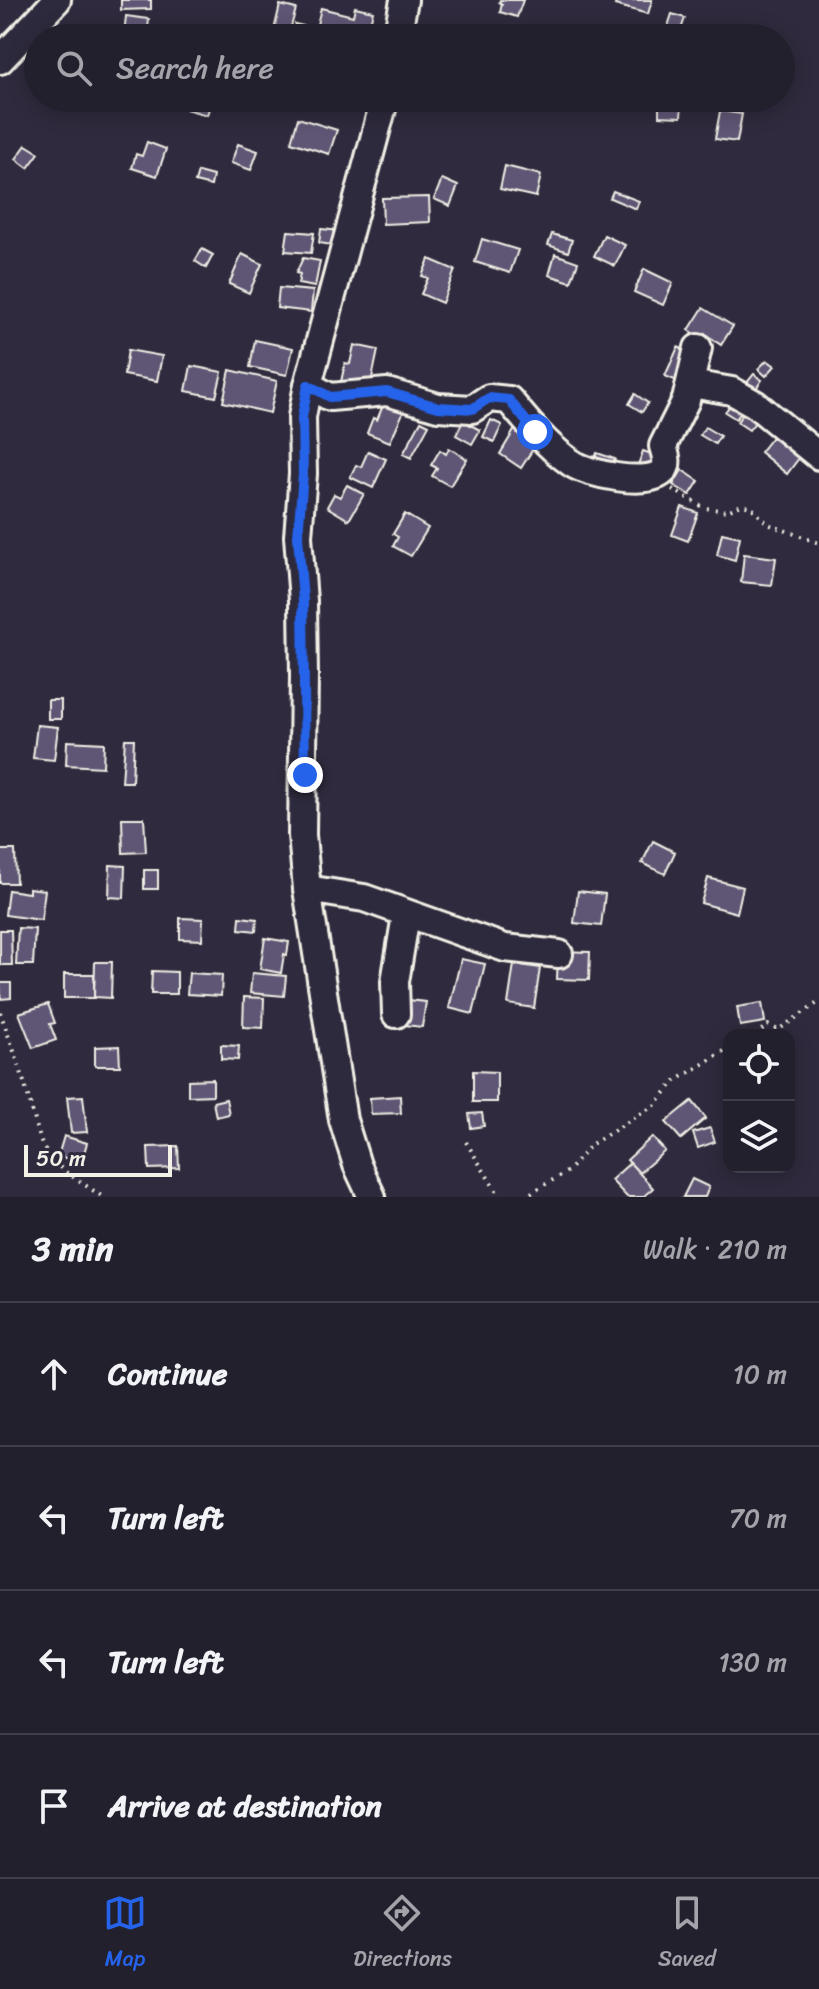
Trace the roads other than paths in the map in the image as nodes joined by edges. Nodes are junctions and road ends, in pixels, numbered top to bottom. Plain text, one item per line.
1 (404, 0) edge
2 (47, 4) edge
3 (30, 24) edge
4 (400, 24) edge
5 (24, 31) edge
6 (0, 60) edge
7 (381, 112) edge
8 (698, 348) dead end
9 (691, 384) junction
10 (308, 385) junction
11 (819, 456) edge
12 (307, 889) junction
13 (406, 915) junction
14 (559, 954) dead end
15 (396, 1014) dead end
16 (372, 1197) edge

1 - 4 street
2 - 3 street
5 - 6 street
7 - 10 street
8 - 9 street
9 - 10 street
9 - 11 street
10 - 12 street
12 - 13 street
12 - 16 street
13 - 14 street
13 - 15 street

